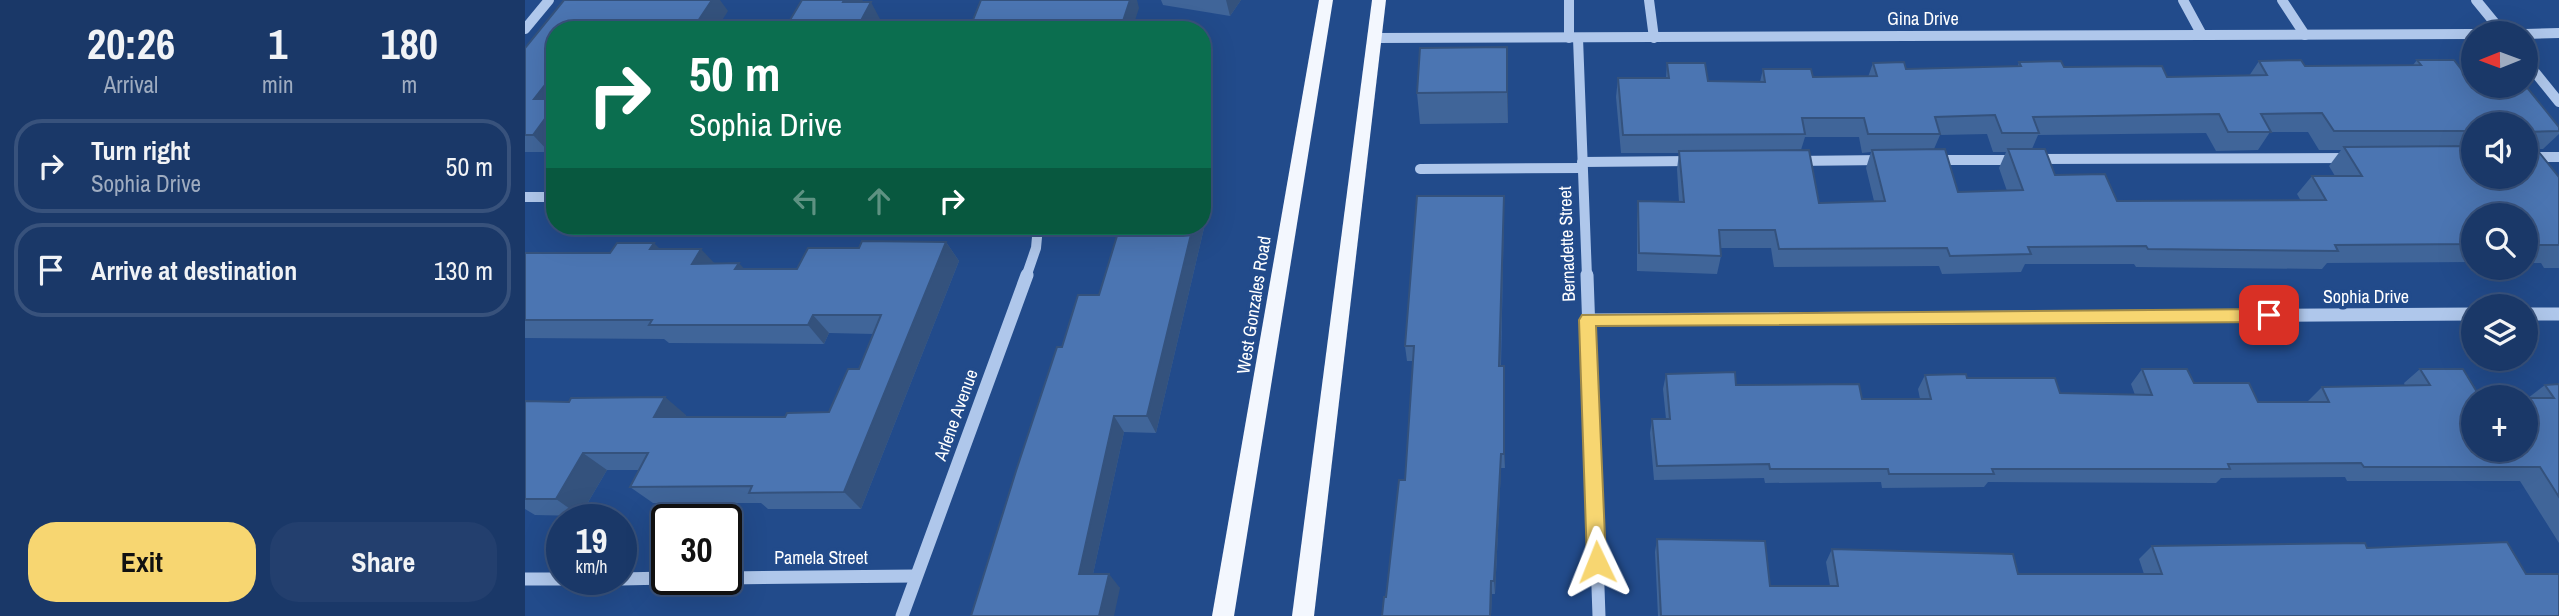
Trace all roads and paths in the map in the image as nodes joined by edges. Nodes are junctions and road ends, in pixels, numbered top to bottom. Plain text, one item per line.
1 (549, 0) edge
2 (1326, 0) edge
3 (1379, 0) edge
4 (1569, 0) edge
5 (1649, 0) edge
6 (2183, 0) edge
7 (2282, 0) edge
8 (2476, 0) edge
9 (2493, 21) edge
10 (525, 29) edge
11 (2559, 33) edge
12 (2461, 34) edge
13 (2538, 34) edge
14 (2202, 35) junction
15 (2305, 35) junction
16 (1374, 38) junction
17 (1573, 38) junction
18 (1654, 38) junction
19 (2538, 76) edge
20 (2559, 102) edge
21 (2538, 157) edge
22 (2559, 157) edge
23 (2361, 158) edge
24 (1902, 160) edge
25 (1916, 160) edge
26 (1707, 161) edge
27 (1777, 161) edge
28 (1582, 165) junction
29 (1420, 169) dead end
30 (525, 197) edge
31 (546, 197) edge
32 (1038, 235) edge
33 (2461, 314) edge
34 (2538, 314) edge
35 (2559, 314) edge
36 (1587, 320) junction
37 (915, 576) junction
38 (742, 578) edge
39 (525, 579) edge
40 (546, 579) edge
41 (902, 616) edge
42 (1223, 616) edge
43 (1303, 616) edge
44 (1599, 616) edge

1 - 10 street
2 - 42 main road, West Gonzales Road
3 - 16 main road
4 - 17 street, Bernadette Street
5 - 18 lane
6 - 14 lane
7 - 15 street
8 - 9 street
11 - 13 street
12 - 15 street, Gina Drive
14 - 15 street, Gina Drive
14 - 18 street, Gina Drive
16 - 17 street, Gina Drive
16 - 43 main road
17 - 18 street, Gina Drive
17 - 28 street, Bernadette Street
19 - 20 street
21 - 22 street
23 - 25 street
24 - 27 street
26 - 28 street
28 - 29 street
28 - 36 street, Bernadette Street
30 - 31 street
32 - 37 street, Arlene Avenue
33 - 36 street, Sophia Drive
34 - 35 street
36 - 44 street, Bernadette Street
37 - 38 street, Pamela Street
37 - 41 street, Arlene Avenue
39 - 40 street

